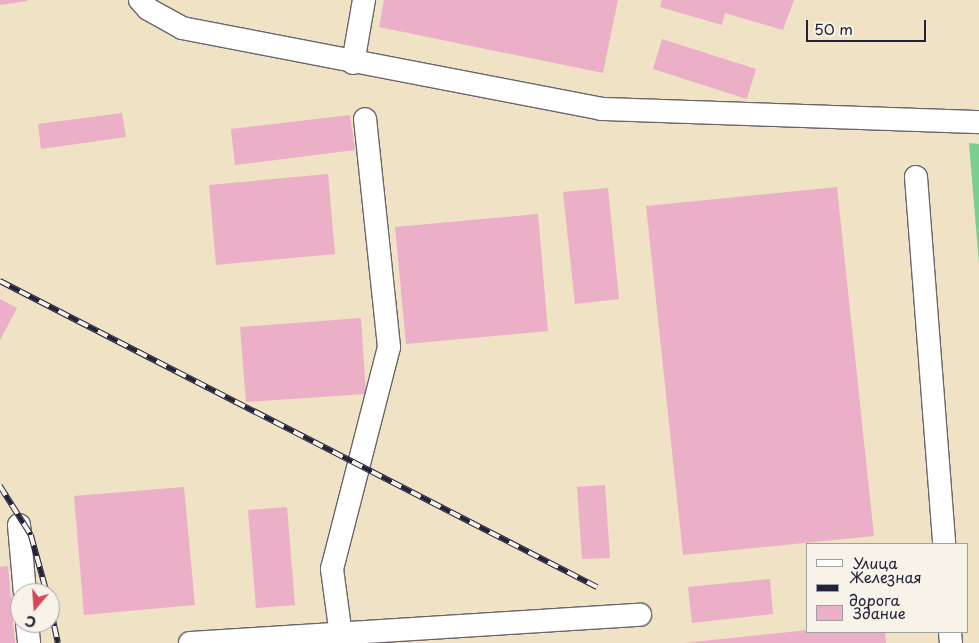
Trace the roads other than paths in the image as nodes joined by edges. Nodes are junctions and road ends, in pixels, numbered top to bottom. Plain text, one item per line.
1 (140, 0) edge
2 (364, 0) edge
3 (353, 63) junction
4 (365, 119) dead end
5 (979, 122) edge
6 (916, 177) dead end
7 (19, 525) dead end
8 (944, 543) edge
9 (24, 583) edge
10 (640, 615) dead end
11 (342, 638) edge
12 (190, 643) edge

1 - 3 lane
2 - 3 lane
3 - 5 lane
4 - 11 lane
6 - 8 lane
7 - 9 lane
10 - 11 lane
11 - 12 lane

